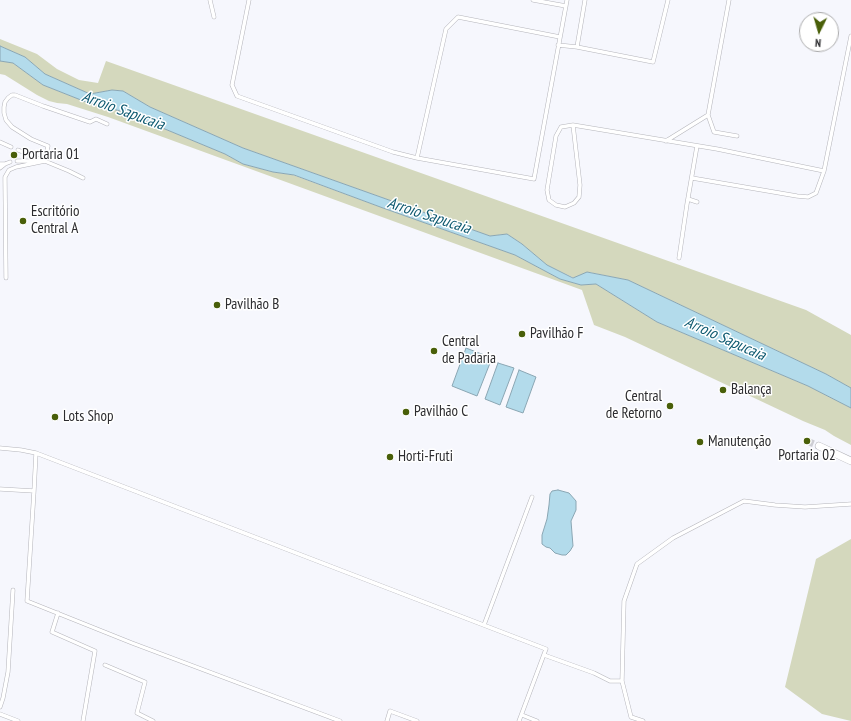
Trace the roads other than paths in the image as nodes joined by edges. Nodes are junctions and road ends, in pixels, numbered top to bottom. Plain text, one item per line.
1 (210, 0) edge
2 (249, 0) edge
3 (533, 0) edge
4 (567, 0) edge
5 (585, 0) edge
6 (668, 0) edge
7 (729, 0) edge
8 (566, 6) junction
9 (214, 17) dead end
10 (851, 36) edge
11 (560, 37) junction
12 (558, 44) junction
13 (577, 47) junction
14 (708, 115) junction
15 (107, 124) dead end
16 (573, 125) junction
17 (737, 136) dead end
18 (666, 141) junction
19 (1, 144) edge
20 (697, 146) junction
21 (10, 147) dead end
22 (18, 150) dead end
23 (417, 158) junction
24 (17, 160) dead end
25 (44, 161) junction
26 (10, 162) dead end
27 (0, 164) edge
28 (5, 164) junction
29 (0, 168) edge
30 (824, 171) junction
31 (83, 178) dead end
32 (692, 178) junction
33 (688, 199) junction
34 (697, 202) dead end
35 (679, 258) dead end
36 (6, 278) dead end
37 (818, 446) tunnel mouth
38 (0, 448) edge
39 (36, 453) junction
40 (851, 461) edge
41 (0, 489) edge
42 (34, 491) junction
43 (532, 497) dead end
44 (851, 504) edge
45 (13, 590) dead end
46 (58, 613) junction
47 (484, 625) junction
48 (544, 655) junction
49 (105, 665) dead end
50 (622, 681) junction
51 (0, 707) edge
52 (0, 714) edge
53 (522, 715) junction
54 (18, 721) edge
55 (83, 721) edge
56 (153, 721) edge
57 (340, 721) edge
58 (387, 721) edge
59 (417, 721) edge
60 (519, 721) edge
61 (537, 721) edge
62 (643, 721) edge

1 - 9 lane
2 - 23 lane
3 - 8 lane
4 - 8 lane
5 - 13 lane
6 - 13 lane
7 - 14 lane
8 - 11 lane
10 - 30 lane
11 - 12 lane
11 - 23 lane
12 - 13 lane
12 - 23 lane
14 - 17 lane
14 - 18 lane
15 - 25 lane
16 - 16 lane
16 - 18 lane
18 - 20 lane
19 - 21 lane
20 - 30 lane
20 - 32 lane
22 - 25 lane
24 - 25 lane
25 - 31 lane
25 - 36 lane
26 - 28 lane
27 - 28 lane
28 - 29 lane
30 - 32 lane
32 - 33 lane
33 - 34 lane
33 - 35 lane
37 - 40 street
38 - 39 lane
39 - 42 lane
39 - 47 lane
41 - 42 lane
42 - 46 lane
43 - 47 lane
44 - 50 lane
45 - 51 lane
46 - 55 lane
46 - 57 lane
47 - 48 lane
48 - 50 lane
48 - 53 lane
49 - 56 lane
50 - 62 lane
52 - 54 lane
53 - 60 lane
53 - 61 lane
58 - 59 lane

